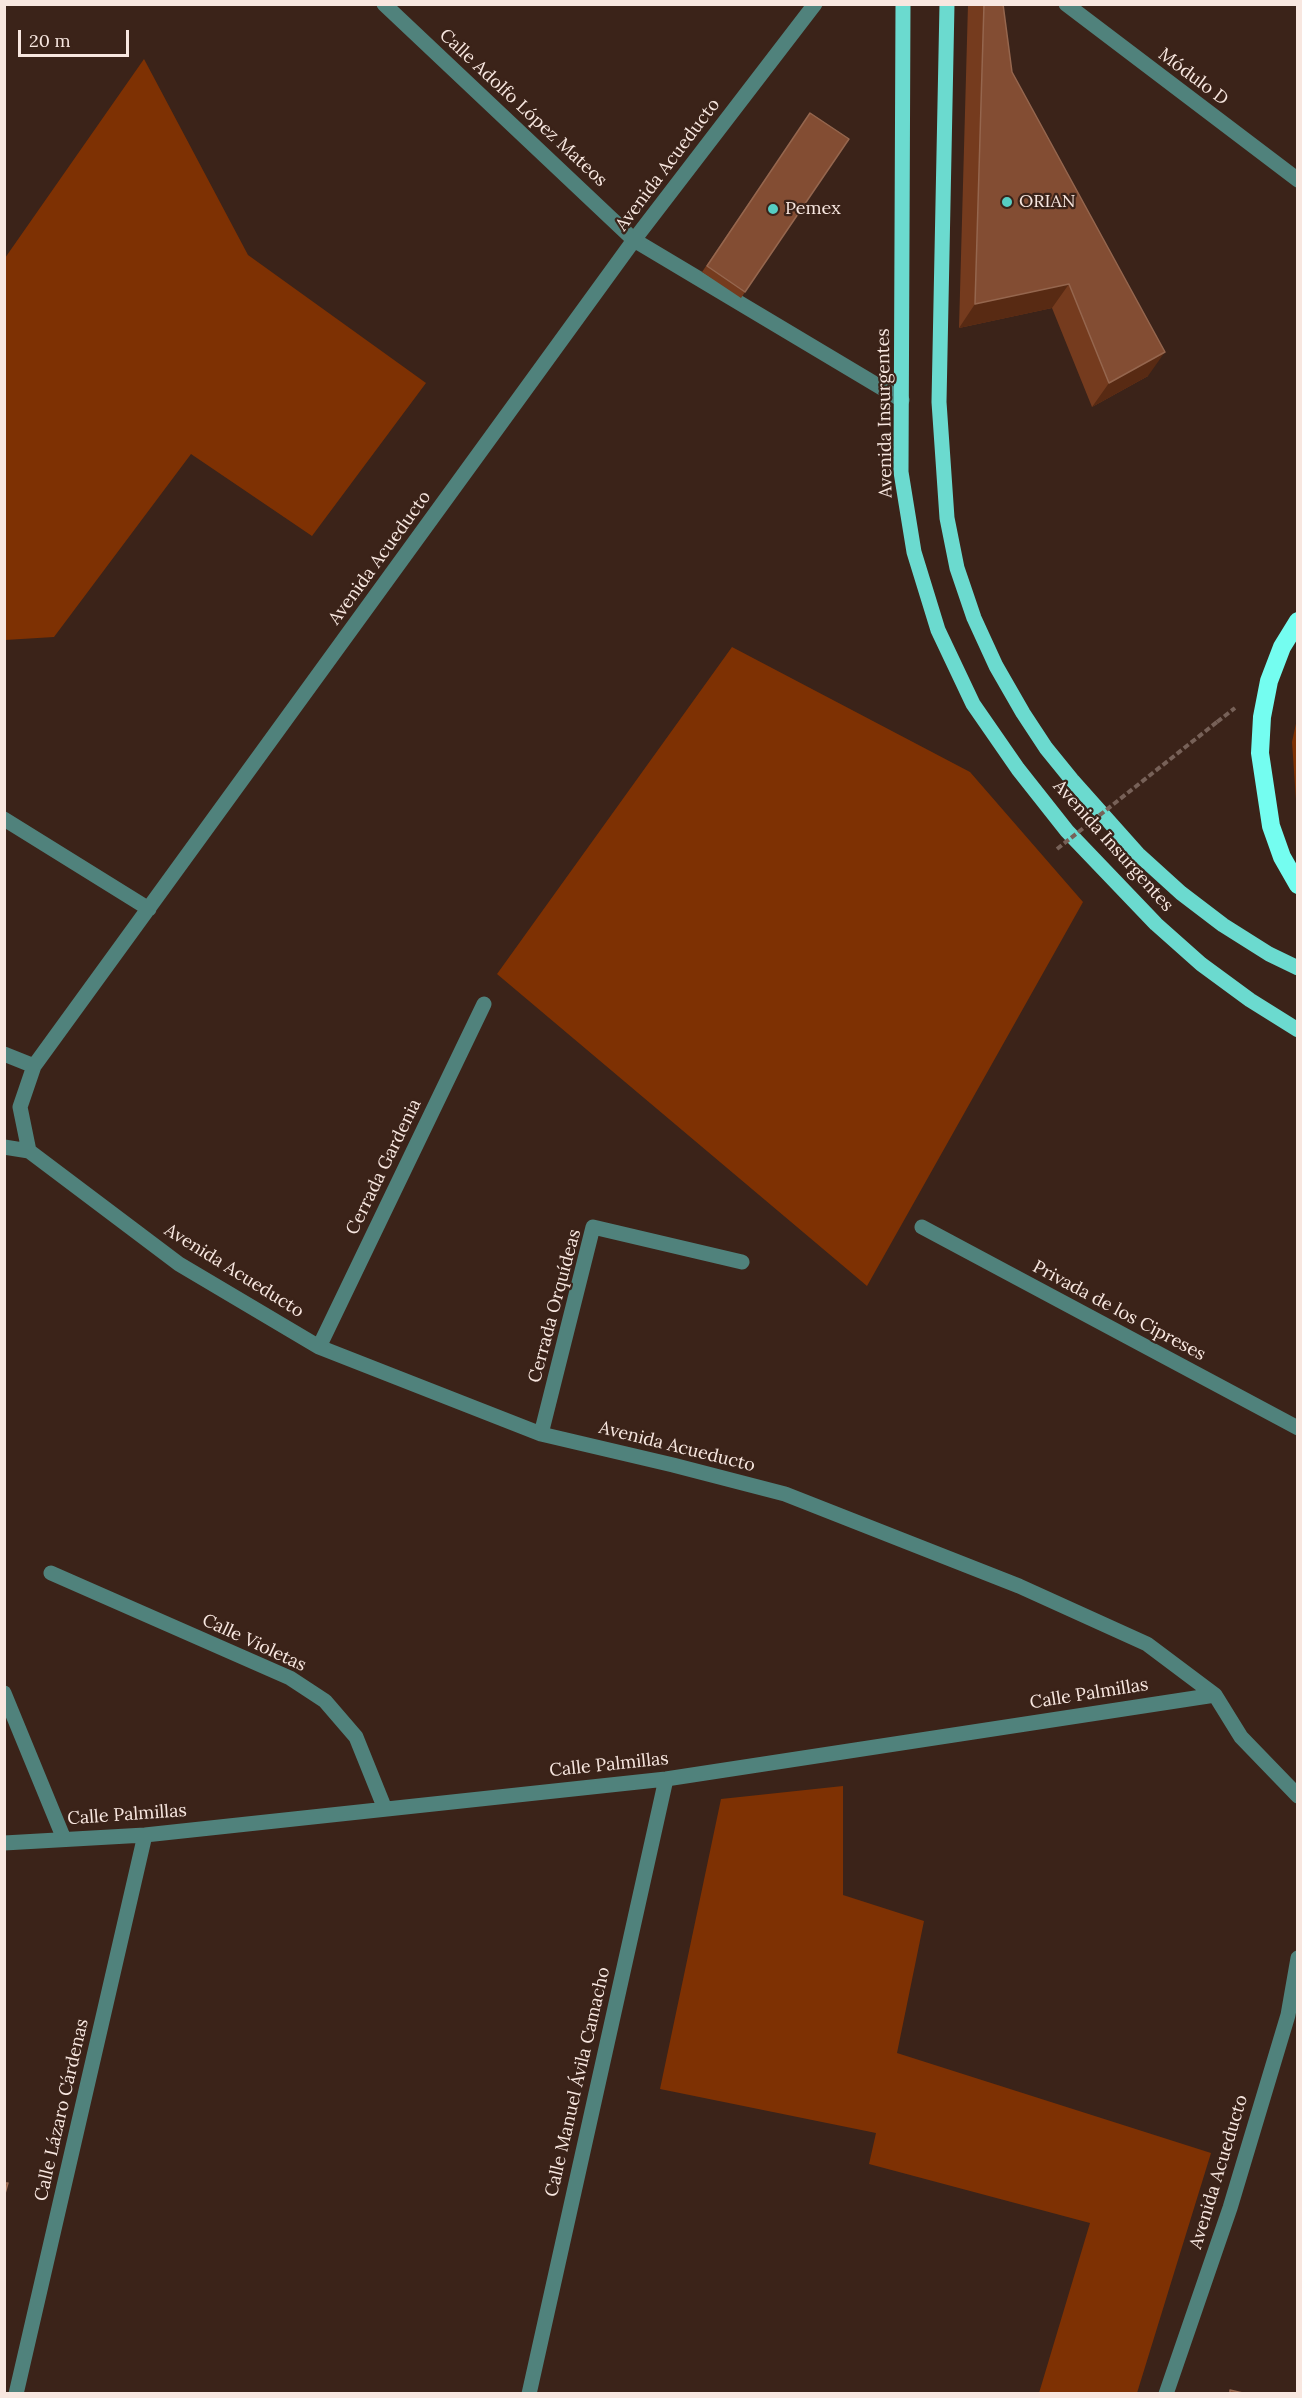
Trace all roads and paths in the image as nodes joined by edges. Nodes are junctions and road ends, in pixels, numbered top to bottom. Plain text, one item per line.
1 (384, 4) edge
2 (815, 4) edge
3 (903, 4) edge
4 (947, 4) edge
5 (1066, 4) edge
6 (1298, 180) edge
7 (634, 240) junction
8 (902, 400) junction
9 (1298, 621) edge
10 (1217, 722) dead end
11 (4, 819) edge
12 (1057, 849) dead end
13 (1298, 885) edge
14 (149, 909) junction
15 (1298, 968) edge
16 (484, 1004) dead end
17 (1298, 1030) edge
18 (4, 1054) edge
19 (34, 1066) junction
20 (4, 1147) edge
21 (29, 1151) junction
22 (922, 1227) dead end
23 (742, 1262) dead end
24 (320, 1347) junction
25 (1298, 1428) edge
26 (541, 1434) junction
27 (51, 1573) dead end
28 (4, 1694) edge
29 (1215, 1695) junction
30 (666, 1779) junction
31 (1298, 1796) edge
32 (385, 1809) junction
33 (145, 1835) junction
34 (64, 1839) junction
35 (4, 1843) edge
36 (1298, 1958) edge
37 (16, 2394) edge
38 (529, 2394) edge
39 (1166, 2394) edge

1 - 7 street, Calle Adolfo López Mateos
2 - 7 street, Avenida Acueducto
3 - 8 main road, Avenida Insurgentes
4 - 15 main road, Avenida Insurgentes
5 - 6 street, Módulo D
7 - 8 street, Calle Adolfo López Mateos
7 - 14 street, Avenida Acueducto
8 - 17 main road, Avenida Insurgentes
9 - 13 highway
10 - 12 path, bridge
11 - 14 street
14 - 19 street, Avenida Acueducto
16 - 24 street, Cerrada Gardenia
18 - 19 street
19 - 21 street, Avenida Acueducto
20 - 21 street, Avenida Acueducto
21 - 24 street, Avenida Acueducto
22 - 25 street, Privada de los Cipreses
23 - 26 street, Cerrada Orquídeas
24 - 26 street, Avenida Acueducto
26 - 29 street, Avenida Acueducto
27 - 32 street, Calle Violetas
28 - 34 street
29 - 30 street, Calle Palmillas
29 - 31 street, Avenida Acueducto
30 - 32 street, Calle Palmillas
30 - 38 street, Calle Manuel Ávila Camacho
32 - 33 street, Calle Palmillas
33 - 34 street, Calle Palmillas
33 - 37 street, Calle Lázaro Cárdenas
34 - 35 street, Calle Palmillas
36 - 39 street, Avenida Acueducto

